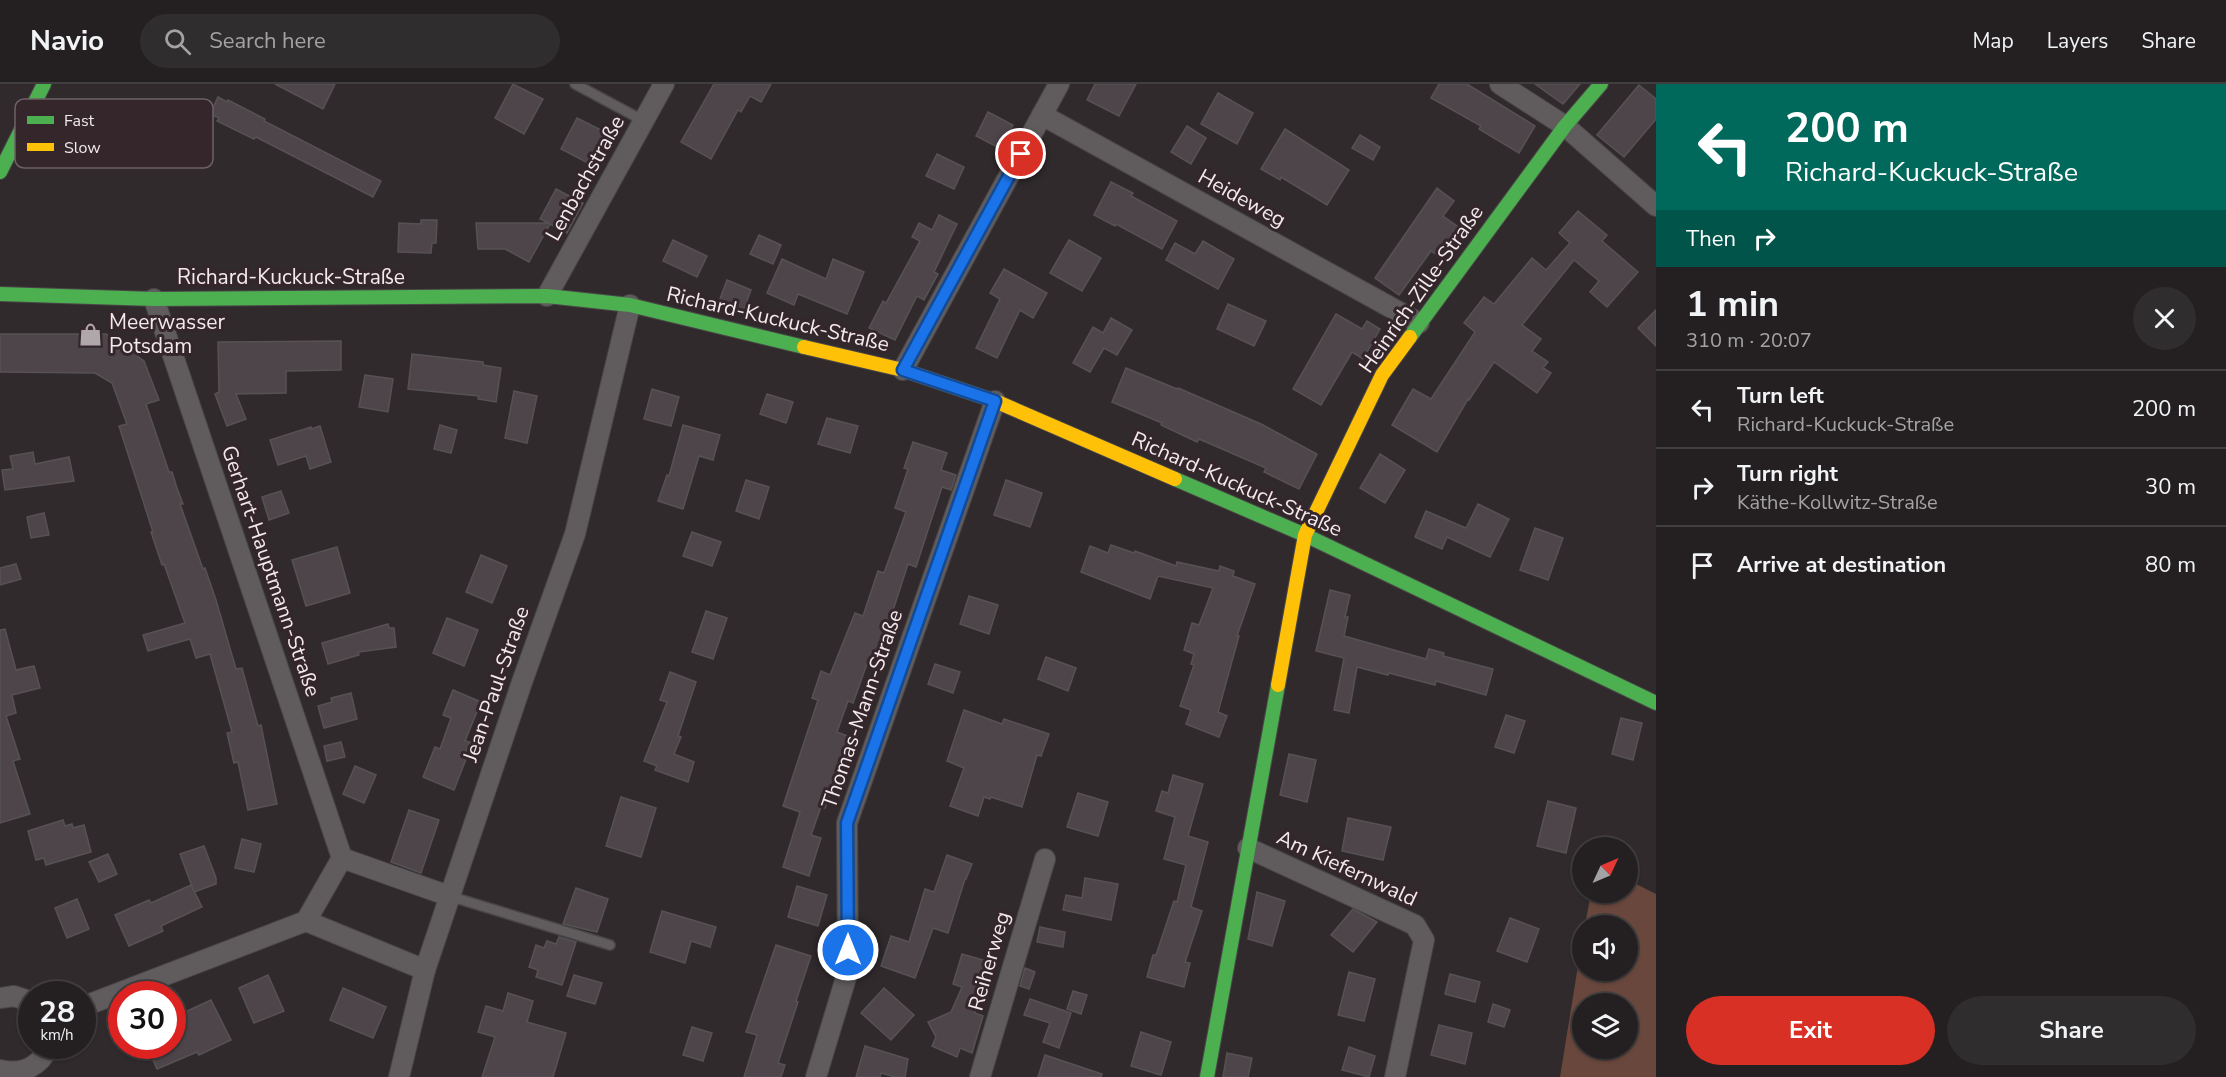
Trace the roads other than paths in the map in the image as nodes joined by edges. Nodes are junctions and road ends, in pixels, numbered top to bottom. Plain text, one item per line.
1 (44, 84) edge
2 (575, 84) edge
3 (664, 84) edge
4 (1059, 84) edge
5 (1500, 84) edge
6 (1601, 84) edge
7 (36, 99) edge
8 (1042, 115) junction
9 (644, 121) junction
10 (1565, 126) junction
11 (15, 142) edge
12 (0, 172) edge
13 (1656, 206) edge
14 (0, 294) edge
15 (547, 296) junction
16 (154, 299) junction
17 (630, 305) junction
18 (1419, 323) junction
19 (903, 370) junction
20 (995, 401) junction
21 (1305, 535) junction
22 (1656, 703) edge
23 (1248, 848) junction
24 (342, 858) junction
25 (1045, 859) dead end
26 (449, 896) junction
27 (306, 921) junction
28 (610, 945) dead end
29 (424, 970) junction
30 (18, 997) edge
31 (0, 998) edge
32 (96, 1002) edge
33 (42, 1059) edge
34 (0, 1070) edge
35 (34, 1072) edge
36 (399, 1077) edge
37 (816, 1077) edge
38 (980, 1077) edge
39 (1207, 1077) edge
40 (1395, 1077) edge

1 - 7 street
2 - 9 lane
3 - 9 street, Lenbachstraße
4 - 8 street
5 - 10 street
6 - 10 street, Heinrich-Zille-Straße
8 - 18 street, Heideweg
8 - 19 street
9 - 15 street, Lenbachstraße
10 - 13 street
10 - 18 street, Heinrich-Zille-Straße
11 - 12 street
14 - 16 street, Richard-Kuckuck-Straße
15 - 16 street, Richard-Kuckuck-Straße
15 - 17 street, Richard-Kuckuck-Straße
16 - 24 street, Gerhart-Hauptmann-Straße
17 - 19 street, Richard-Kuckuck-Straße
17 - 26 street, Jean-Paul-Straße
18 - 21 street, Heinrich-Zille-Straße
19 - 20 street, Richard-Kuckuck-Straße
20 - 21 street, Richard-Kuckuck-Straße
20 - 37 street, Thomas-Mann-Straße
21 - 22 street, Richard-Kuckuck-Straße
21 - 23 street, Am Kiefernwald
23 - 39 street, Am Kiefernwald
23 - 40 street, Am Kiefernwald
24 - 26 street
24 - 27 street
25 - 38 street, Reiherweg
26 - 28 lane
26 - 29 street, Jean-Paul-Straße
27 - 29 street
27 - 32 street
29 - 36 street, Jean-Paul-Straße
30 - 31 street
33 - 35 street
34 - 35 street

